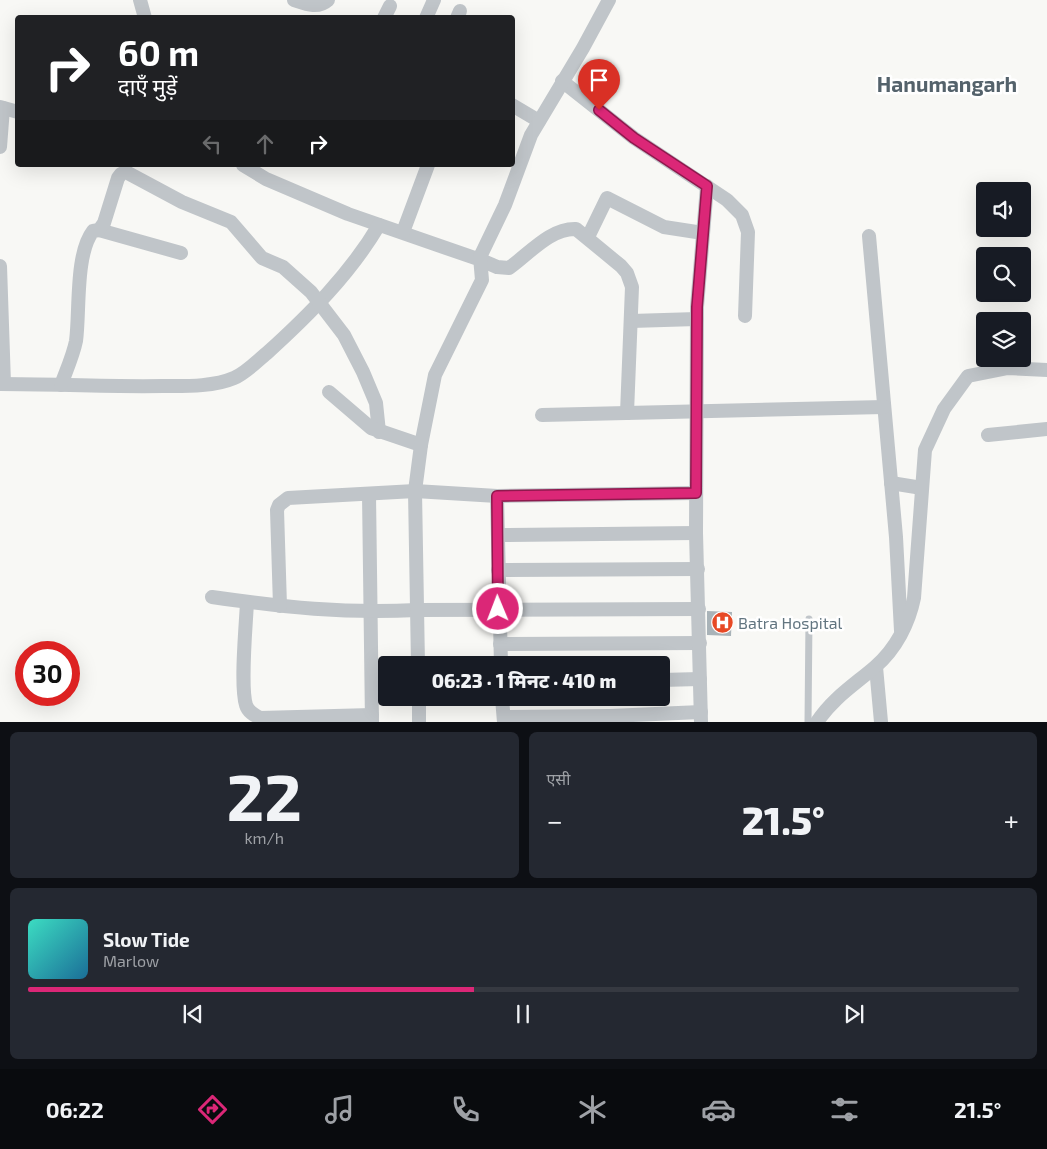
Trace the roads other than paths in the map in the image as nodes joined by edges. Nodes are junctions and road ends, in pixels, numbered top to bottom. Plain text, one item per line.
1 (140, 0) edge
2 (294, 0) edge
3 (328, 0) edge
4 (434, 0) edge
5 (609, 0) edge
6 (144, 15) edge
7 (427, 15) edge
8 (562, 81) junction
9 (2, 107) edge
10 (515, 107) edge
11 (15, 111) edge
12 (540, 121) junction
13 (0, 147) edge
14 (427, 167) edge
15 (260, 170) edge
16 (707, 186) junction
17 (379, 225) junction
18 (100, 230) junction
19 (403, 232) junction
20 (703, 233) junction
21 (869, 236) dead end
22 (588, 237) junction
23 (181, 253) dead end
24 (480, 258) junction
25 (0, 266) edge
26 (319, 301) junction
27 (745, 316) dead end
28 (697, 319) junction
29 (631, 321) junction
30 (1047, 370) edge
31 (2, 384) edge
32 (61, 385) junction
33 (329, 392) dead end
34 (884, 407) junction
35 (697, 412) junction
36 (627, 413) junction
37 (542, 415) dead end
38 (1047, 429) edge
39 (379, 432) junction
40 (988, 435) dead end
41 (421, 445) junction
42 (891, 483) junction
43 (922, 488) junction
44 (415, 491) junction
45 (696, 493) junction
46 (369, 494) junction
47 (497, 496) junction
48 (696, 533) junction
49 (498, 535) junction
50 (698, 569) junction
51 (498, 570) junction
52 (212, 598) dead end
53 (247, 602) junction
54 (280, 606) junction
55 (498, 609) junction
56 (699, 609) junction
57 (417, 610) junction
58 (372, 612) junction
59 (809, 619) dead end
60 (901, 634) junction
61 (700, 643) junction
62 (500, 644) junction
63 (418, 656) edge
64 (501, 656) edge
65 (876, 666) junction
66 (700, 679) junction
67 (670, 680) edge
68 (419, 706) edge
69 (503, 706) edge
70 (701, 717) edge
71 (372, 718) edge
72 (504, 719) edge
73 (610, 719) edge
74 (420, 722) edge
75 (808, 722) edge
76 (817, 722) edge
77 (881, 722) edge

1 - 6 street
2 - 3 street
4 - 7 street
5 - 8 street
8 - 12 street
8 - 16 street
9 - 11 street
9 - 13 street
10 - 12 street
12 - 24 street
14 - 19 street
15 - 17 street
16 - 20 street
16 - 27 street
17 - 19 street
17 - 26 street
18 - 23 street
18 - 26 street
18 - 32 street
19 - 24 street
20 - 22 street
20 - 28 street
21 - 34 street
22 - 24 street
22 - 29 street
24 - 41 street
25 - 31 street
26 - 32 street
26 - 39 street
28 - 29 street
28 - 35 street
29 - 36 street
30 - 43 street
31 - 32 street
33 - 39 street
34 - 35 street
34 - 42 street
35 - 36 street
35 - 45 street
36 - 37 street
38 - 40 street
39 - 41 street
41 - 44 street
42 - 43 street
42 - 60 street
43 - 60 street
44 - 46 street
44 - 47 street
44 - 57 street
45 - 47 street
45 - 48 street
46 - 54 street
46 - 58 street
47 - 49 street
48 - 49 street
48 - 50 street
49 - 51 street
50 - 51 street
50 - 56 street
51 - 55 street
52 - 53 street
53 - 54 street
53 - 71 street
54 - 58 street
55 - 56 street
55 - 57 street
55 - 62 street
56 - 61 street
57 - 58 street
57 - 63 street
58 - 71 street
59 - 75 lane
60 - 65 street
61 - 62 street
61 - 66 street
62 - 64 street
65 - 76 street
65 - 77 street
66 - 67 street
66 - 70 street
68 - 74 street
69 - 72 street
70 - 73 street
72 - 73 street

